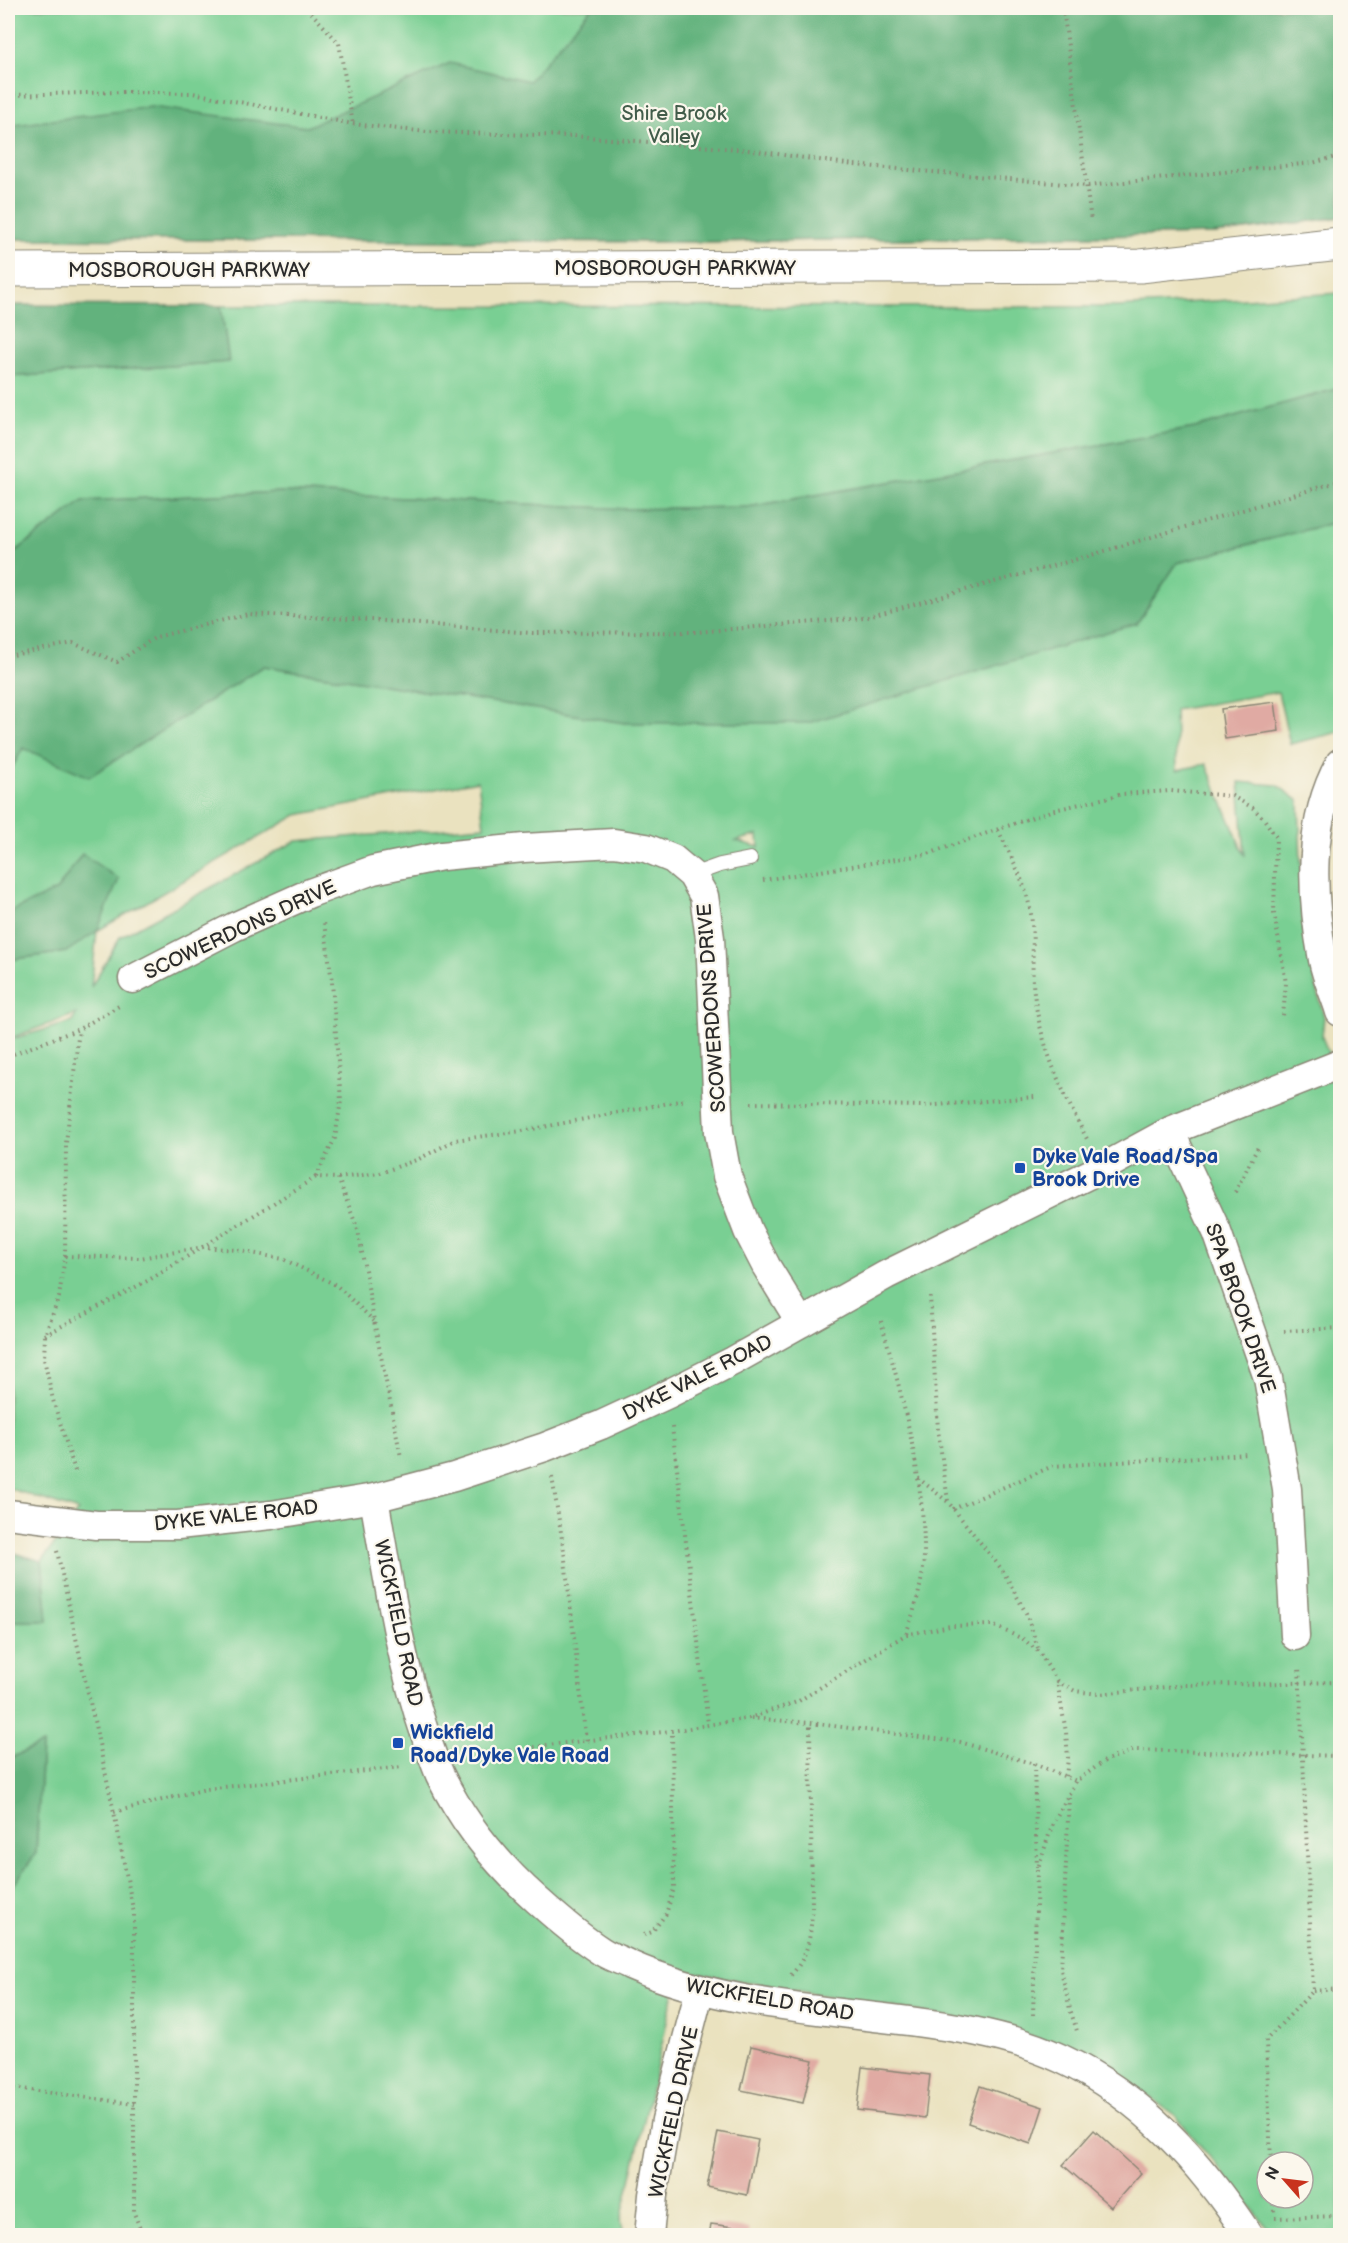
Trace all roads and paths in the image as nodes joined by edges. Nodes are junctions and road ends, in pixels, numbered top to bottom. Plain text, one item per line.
1 (307, 8) edge
2 (1063, 8) edge
3 (8, 95) edge
4 (353, 124) junction
5 (1341, 156) edge
6 (1087, 186) junction
7 (1091, 220) dead end
8 (1341, 244) edge
9 (8, 270) edge
10 (1341, 481) edge
11 (8, 656) edge
12 (1341, 763) edge
13 (998, 830) junction
14 (750, 859) dead end
15 (692, 875) junction
16 (759, 880) dead end
17 (320, 889) junction
18 (129, 991) joint
19 (1341, 1012) edge
20 (1283, 1016) dead end
21 (79, 1029) junction
22 (8, 1056) edge
23 (1341, 1064) edge
24 (1035, 1097) dead end
25 (694, 1100) dead end
26 (742, 1101) dead end
27 (1170, 1131) junction
28 (1258, 1147) dead end
29 (1092, 1148) dead end
30 (316, 1177) junction
31 (338, 1178) junction
32 (1217, 1232) junction
33 (204, 1247) junction
34 (65, 1256) junction
35 (930, 1296) dead end
36 (374, 1321) junction
37 (881, 1321) dead end
38 (801, 1323) junction
39 (1341, 1328) edge
40 (1253, 1333) junction
41 (45, 1335) junction
42 (668, 1394) junction
43 (545, 1447) junction
44 (1281, 1452) junction
45 (75, 1471) dead end
46 (917, 1478) junction
47 (408, 1489) junction
48 (374, 1498) junction
49 (948, 1502) junction
50 (953, 1509) junction
51 (8, 1514) edge
52 (48, 1519) junction
53 (905, 1635) junction
54 (1295, 1636) joint
55 (1039, 1652) junction
56 (1057, 1681) junction
57 (1341, 1682) edge
58 (1301, 1684) junction
59 (749, 1718) junction
60 (810, 1723) junction
61 (708, 1724) junction
62 (672, 1731) junction
63 (586, 1741) junction
64 (1303, 1754) junction
65 (1341, 1756) edge
66 (435, 1763) junction
67 (1034, 1764) junction
68 (1066, 1777) junction
69 (1076, 1781) junction
70 (1069, 1794) junction
71 (114, 1812) junction
72 (1037, 1870) junction
73 (604, 1953) junction
74 (700, 1989) junction
75 (1341, 1989) edge
76 (1313, 1991) junction
77 (759, 2000) junction
78 (1032, 2047) junction
79 (1093, 2076) junction
80 (8, 2087) edge
81 (134, 2104) junction
82 (1271, 2150) edge
83 (1274, 2210) edge
84 (1341, 2216) edge
85 (143, 2235) edge
86 (649, 2235) edge
87 (1249, 2235) edge

1 - 4 path
2 - 6 path
3 - 4 path
4 - 6 path
5 - 6 path
6 - 7 path
8 - 9 highway, MOSBOROUGH PARKWAY
10 - 11 path
12 - 19 street
13 - 16 path
13 - 20 path
13 - 29 path
14 - 15 lane
15 - 17 street, SCOWERDONS DRIVE
15 - 38 street, SCOWERDONS DRIVE
17 - 18 street, SCOWERDONS DRIVE
17 - 30 path
18 - 21 path
21 - 22 path
21 - 34 path
23 - 27 street, DYKE VALE ROAD
24 - 26 path
25 - 31 path
27 - 32 street, SPA BROOK DRIVE
27 - 38 street, DYKE VALE ROAD
28 - 32 path
30 - 31 path
30 - 33 path
31 - 36 path
32 - 40 street, SPA BROOK DRIVE
33 - 34 path
33 - 36 path
33 - 41 path
34 - 41 path
35 - 49 path
36 - 47 path
37 - 46 path
38 - 42 street, DYKE VALE ROAD
39 - 40 path
40 - 44 street, SPA BROOK DRIVE
41 - 45 path
42 - 43 street, DYKE VALE ROAD
42 - 61 path
43 - 47 street, DYKE VALE ROAD
43 - 63 path
44 - 50 path
44 - 54 street, SPA BROOK DRIVE
46 - 49 path
46 - 53 path
47 - 48 street, DYKE VALE ROAD
48 - 52 street, DYKE VALE ROAD
48 - 66 street, WICKFIELD ROAD
49 - 50 path
50 - 55 path
51 - 52 street, DYKE VALE ROAD
52 - 71 path
53 - 55 path
53 - 59 path
54 - 58 path
55 - 56 path
56 - 58 path
56 - 68 path
57 - 58 path
58 - 64 path
59 - 60 path
59 - 61 path
60 - 67 path
60 - 77 path
61 - 62 path
62 - 63 path
62 - 73 path
63 - 66 path
64 - 65 path
64 - 69 path
64 - 76 path
66 - 71 path
66 - 73 street, WICKFIELD ROAD
67 - 68 path
67 - 72 path
68 - 69 path
69 - 70 path
70 - 72 path
70 - 79 path
71 - 81 path
72 - 78 path
73 - 74 street, WICKFIELD ROAD
74 - 77 street, WICKFIELD ROAD
74 - 86 street, WICKFIELD DRIVE
75 - 76 path
76 - 82 path
77 - 78 street, WICKFIELD ROAD
78 - 79 street, WICKFIELD ROAD
79 - 87 street, WICKFIELD ROAD
80 - 81 path
81 - 85 path
83 - 84 path

